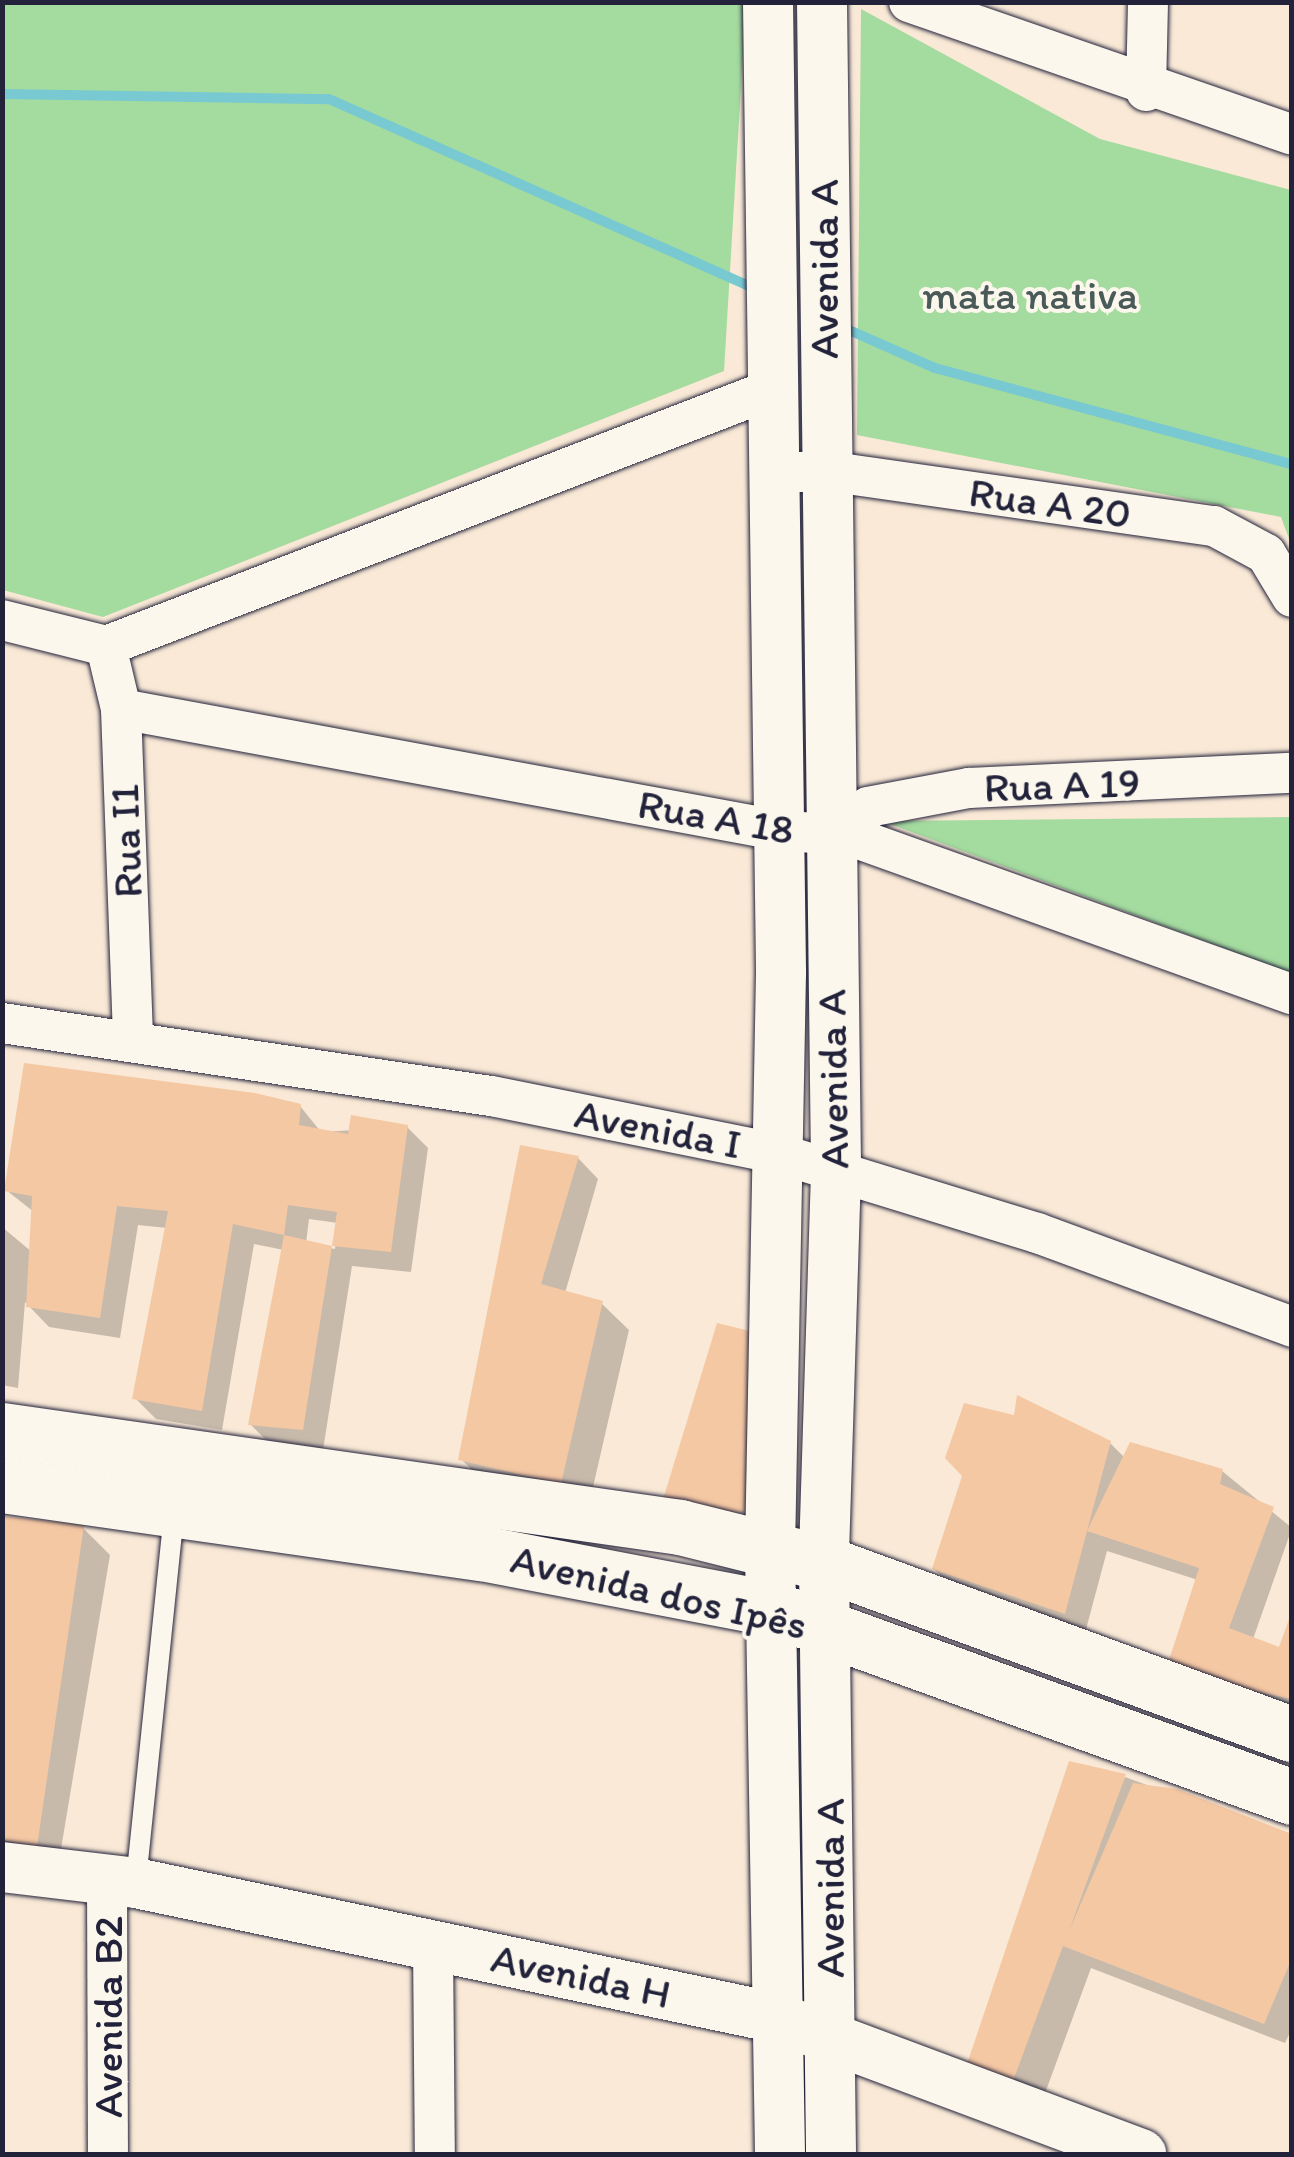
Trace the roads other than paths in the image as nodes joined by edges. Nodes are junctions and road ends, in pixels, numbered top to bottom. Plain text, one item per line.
1 (768, 2) edge
2 (822, 2) edge
3 (909, 2) edge
4 (1148, 2) edge
5 (1146, 92) junction
6 (1292, 136) edge
7 (775, 388) junction
8 (776, 472) junction
9 (826, 472) junction
10 (1292, 597) edge
11 (2, 620) edge
12 (106, 646) junction
13 (122, 709) junction
14 (1292, 773) edge
15 (776, 830) junction
16 (838, 835) junction
17 (1292, 994) edge
18 (2, 1023) edge
19 (133, 1038) junction
20 (780, 1154) junction
21 (836, 1172) junction
22 (1292, 1327) edge
23 (2, 1430) edge
24 (2, 1485) edge
25 (175, 1505) junction
26 (770, 1550) junction
27 (824, 1563) junction
28 (770, 1608) junction
29 (825, 1628) junction
30 (1292, 1734) edge
31 (1292, 1798) edge
32 (2, 1868) edge
33 (121, 1881) junction
34 (433, 1944) junction
35 (777, 2018) junction
36 (830, 2042) junction
37 (108, 2154) edge
38 (435, 2154) edge
39 (780, 2154) edge
40 (831, 2154) edge
41 (1141, 2154) edge

1 - 7 street, Avenida A
2 - 9 street, Avenida A
3 - 5 street
4 - 5 street
5 - 6 street
7 - 8 street, Avenida A
7 - 12 street
8 - 9 street, Rua A 20
8 - 15 street, Avenida A
9 - 10 street, Rua A 20
9 - 16 street, Avenida A
11 - 12 street
12 - 13 street, Rua I1
13 - 15 street, Rua A 18
13 - 19 street, Rua I1
14 - 16 street, Rua A 19
15 - 16 street, Rua A 18
15 - 20 street, Avenida A
16 - 17 street, Rua A 18
16 - 21 street, Avenida A
18 - 19 street, Avenida I
19 - 20 street, Avenida I
20 - 21 street, Avenida I
20 - 26 street, Avenida A
21 - 22 street, Avenida I
21 - 27 street, Avenida A
23 - 26 main road, Avenida dos Ipês
24 - 25 main road, Avenida dos Ipês
25 - 28 main road, Avenida dos Ipês
25 - 33 lane
26 - 27 main road, Avenida dos Ipês
26 - 28 street, Avenida A
27 - 29 street, Avenida A
27 - 30 main road, Avenida dos Ipês
28 - 29 main road, Avenida dos Ipês
28 - 35 street, Avenida A
29 - 31 main road, Avenida dos Ipês
29 - 36 street, Avenida A
32 - 33 street, Avenida H
33 - 34 street, Avenida H
33 - 37 street, Avenida B2
34 - 35 street, Avenida H
34 - 38 street
35 - 36 street, Avenida H
35 - 39 street, Avenida A
36 - 40 street, Avenida A
36 - 41 street, Avenida H

